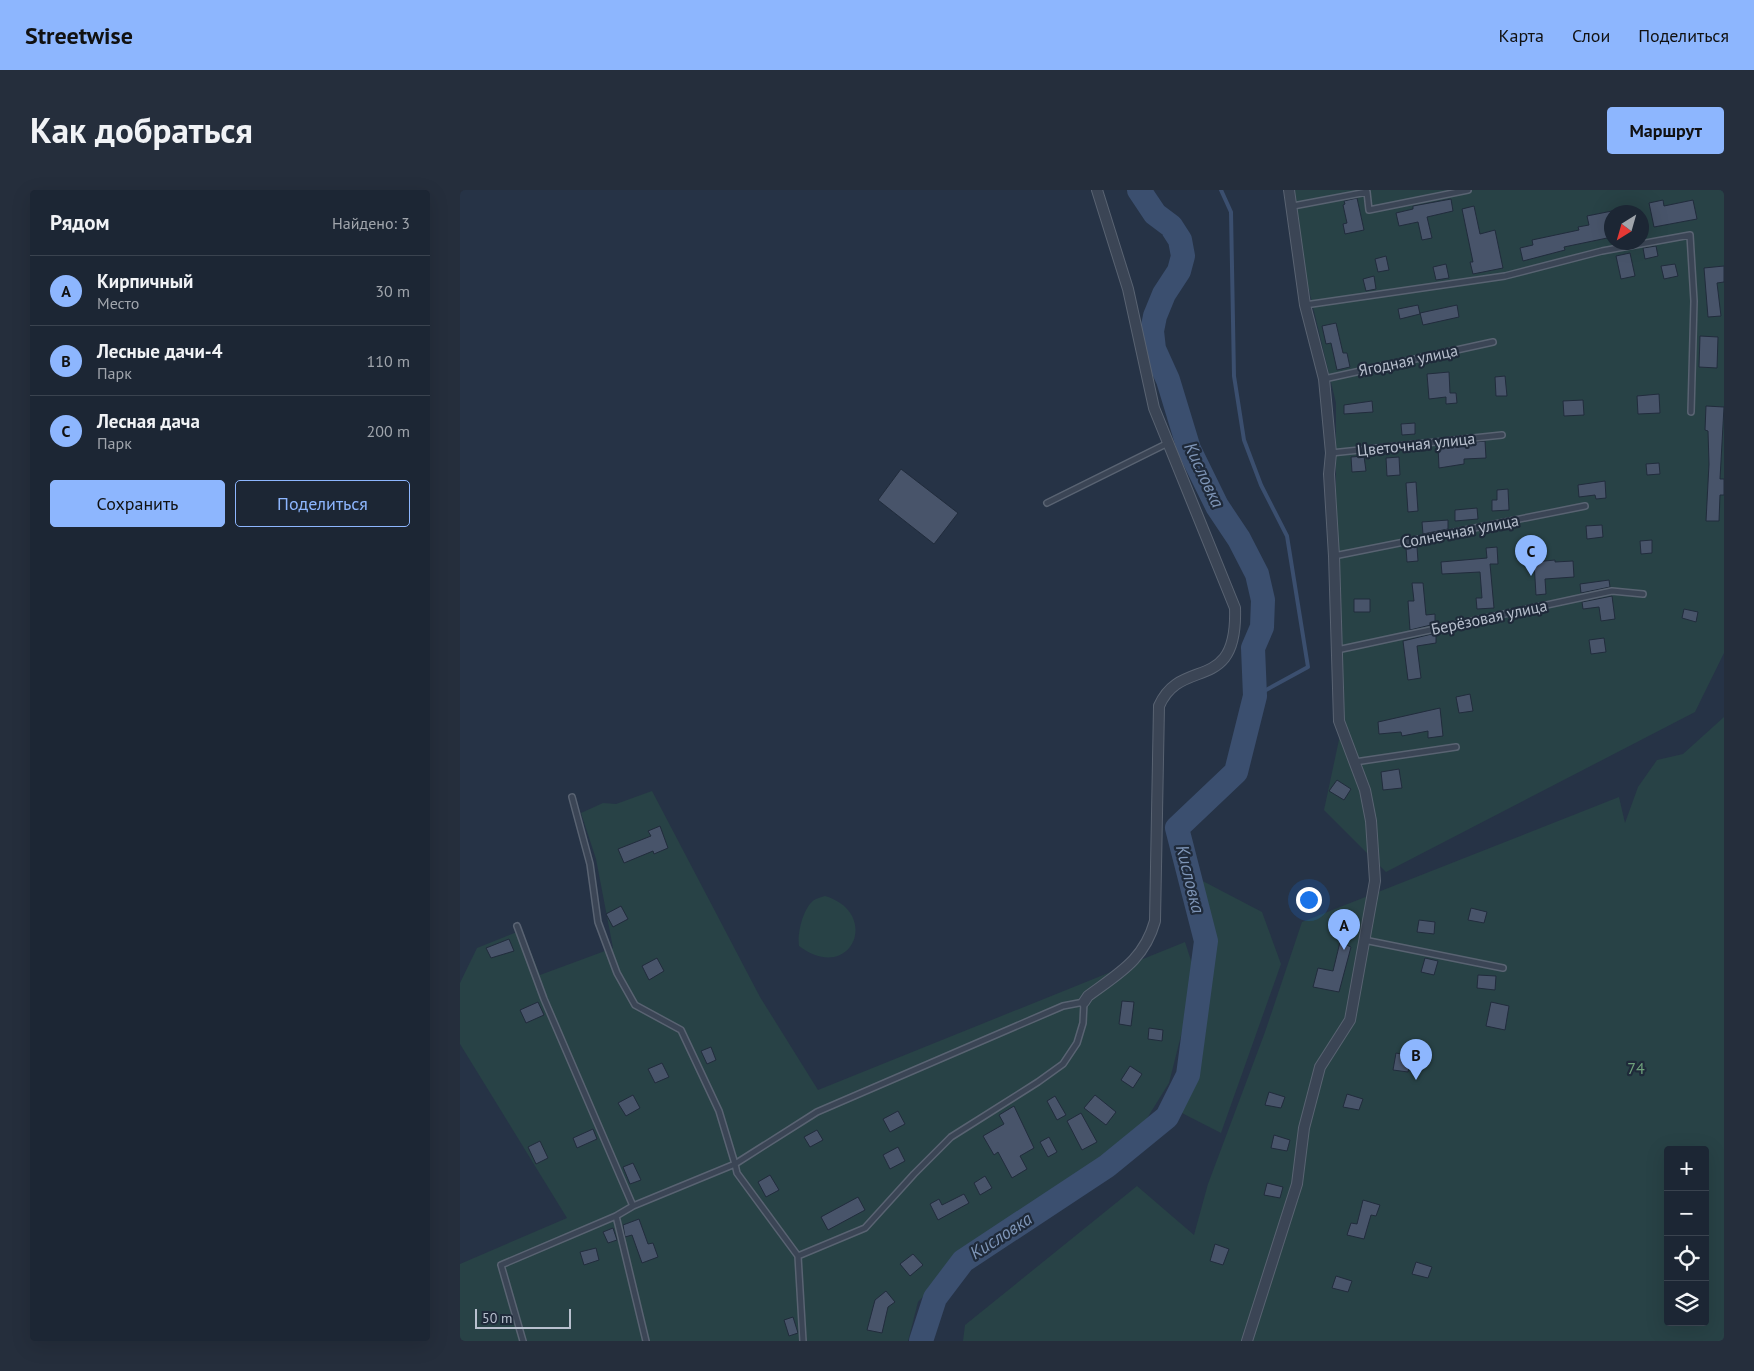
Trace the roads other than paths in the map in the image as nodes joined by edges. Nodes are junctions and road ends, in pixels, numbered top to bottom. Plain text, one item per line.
1 (1097, 190) edge
2 (1289, 190) edge
3 (1468, 190) edge
4 (1293, 206) junction
5 (1305, 305) junction
6 (1493, 342) dead end
7 (1324, 378) junction
8 (1691, 412) dead end
9 (1502, 435) dead end
10 (1168, 443) junction
11 (1331, 453) junction
12 (1047, 503) dead end
13 (1585, 506) dead end
14 (1334, 556) junction
15 (1643, 594) dead end
16 (1336, 650) junction
17 (1456, 746) dead end
18 (1356, 762) junction
19 (572, 797) dead end
20 (517, 926) dead end
21 (1364, 940) junction
22 (1503, 968) dead end
23 (1084, 1002) junction
24 (735, 1164) junction
25 (633, 1206) junction
26 (616, 1216) junction
27 (798, 1256) junction
28 (523, 1341) edge
29 (646, 1341) edge
30 (803, 1341) edge
31 (1247, 1341) edge

1 - 10 street
2 - 4 street
3 - 4 lane
4 - 5 street
5 - 7 street
5 - 8 lane
6 - 7 lane, Ягодная улица
7 - 11 street
9 - 11 lane, Цветочная улица
10 - 12 lane
10 - 23 street
11 - 14 street
13 - 14 lane, Солнечная улица
14 - 16 street
15 - 16 lane, Берёзовая улица
16 - 18 street
17 - 18 lane
18 - 21 street
19 - 24 lane
20 - 25 lane
21 - 22 lane
21 - 31 street
23 - 24 lane
23 - 27 lane
24 - 25 lane
24 - 27 lane
25 - 26 lane
26 - 28 lane
26 - 29 lane
27 - 30 lane

